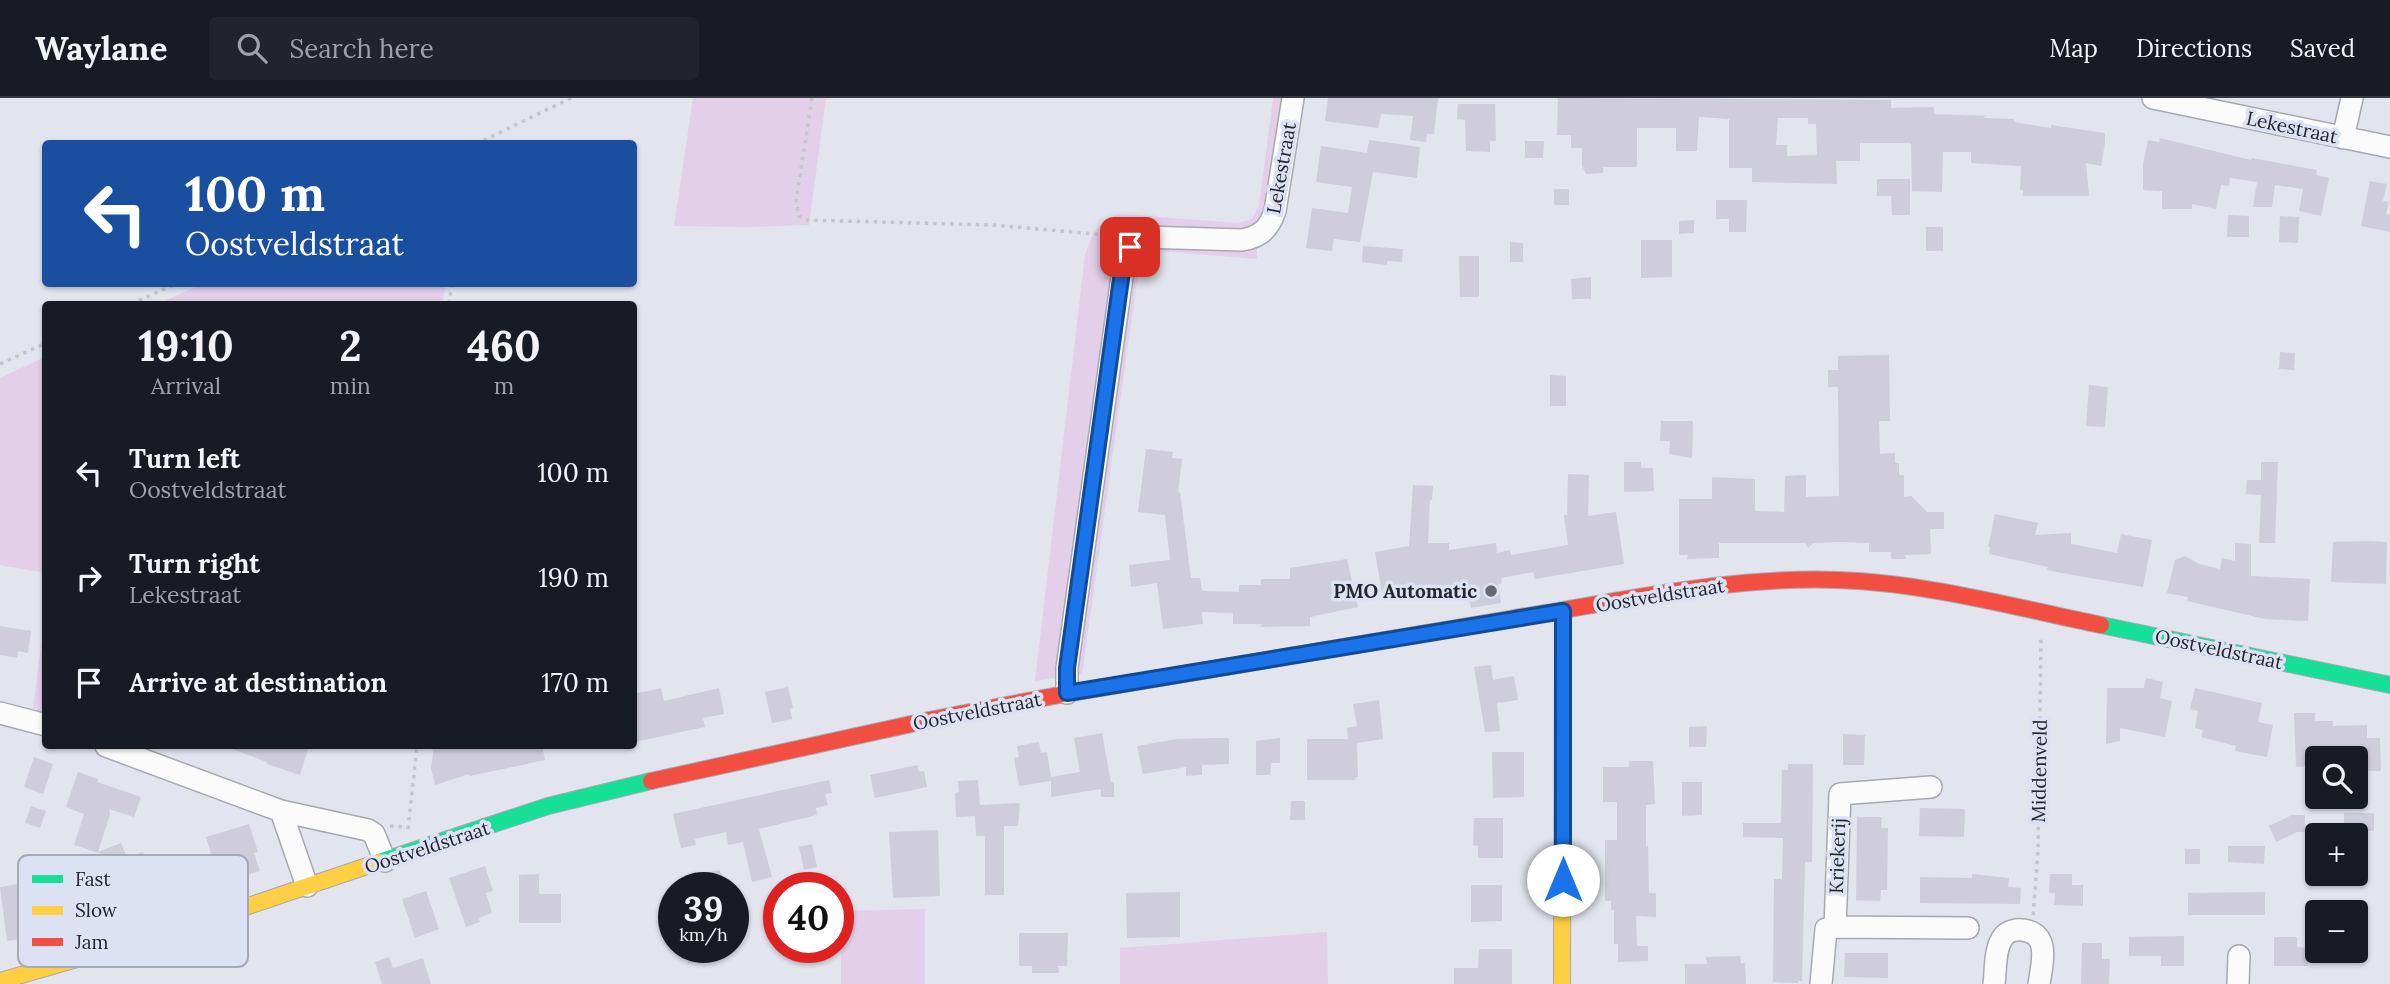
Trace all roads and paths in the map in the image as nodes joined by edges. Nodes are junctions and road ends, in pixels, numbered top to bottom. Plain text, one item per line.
1 (571, 98) edge
2 (812, 98) edge
3 (1293, 98) edge
4 (2158, 98) edge
5 (2352, 98) edge
6 (2343, 138) junction
7 (484, 140) edge
8 (2390, 147) edge
9 (1136, 241) junction
10 (169, 287) edge
11 (138, 301) edge
12 (42, 346) edge
13 (0, 364) edge
14 (1563, 611) junction
15 (2041, 611) junction
16 (2390, 685) edge
17 (1067, 693) junction
18 (0, 713) edge
19 (42, 724) edge
20 (114, 749) edge
21 (417, 749) edge
22 (1931, 787) dead end
23 (281, 811) junction
24 (415, 851) junction
25 (385, 861) junction
26 (307, 886) junction
27 (248, 906) edge
28 (1835, 927) junction
29 (1968, 928) dead end
30 (2031, 931) junction
31 (2238, 956) dead end
32 (49, 967) edge
33 (0, 981) edge
34 (1562, 984) edge
35 (1821, 984) edge
36 (1994, 984) edge
37 (2039, 984) edge
38 (2238, 984) edge

1 - 7 path
2 - 9 path
3 - 9 street, Lekestraat
4 - 6 street, Lekestraat
5 - 6 street
6 - 8 street, Lekestraat
9 - 17 street
10 - 11 path
12 - 13 path
14 - 15 street, Oostveldstraat
14 - 17 street, Oostveldstraat
14 - 34 street
15 - 16 street, Oostveldstraat
15 - 30 path, Middenveld
17 - 24 street, Oostveldstraat
18 - 19 street
20 - 23 street
21 - 24 path
22 - 28 street, Kriekerij
23 - 25 street
23 - 26 street
24 - 25 street, Oostveldstraat
25 - 26 street, Oostveldstraat
26 - 27 street, Oostveldstraat
28 - 29 street
28 - 35 street, Kriekerij
30 - 36 street
30 - 37 street
31 - 38 street
32 - 33 street, Oostveldstraat

